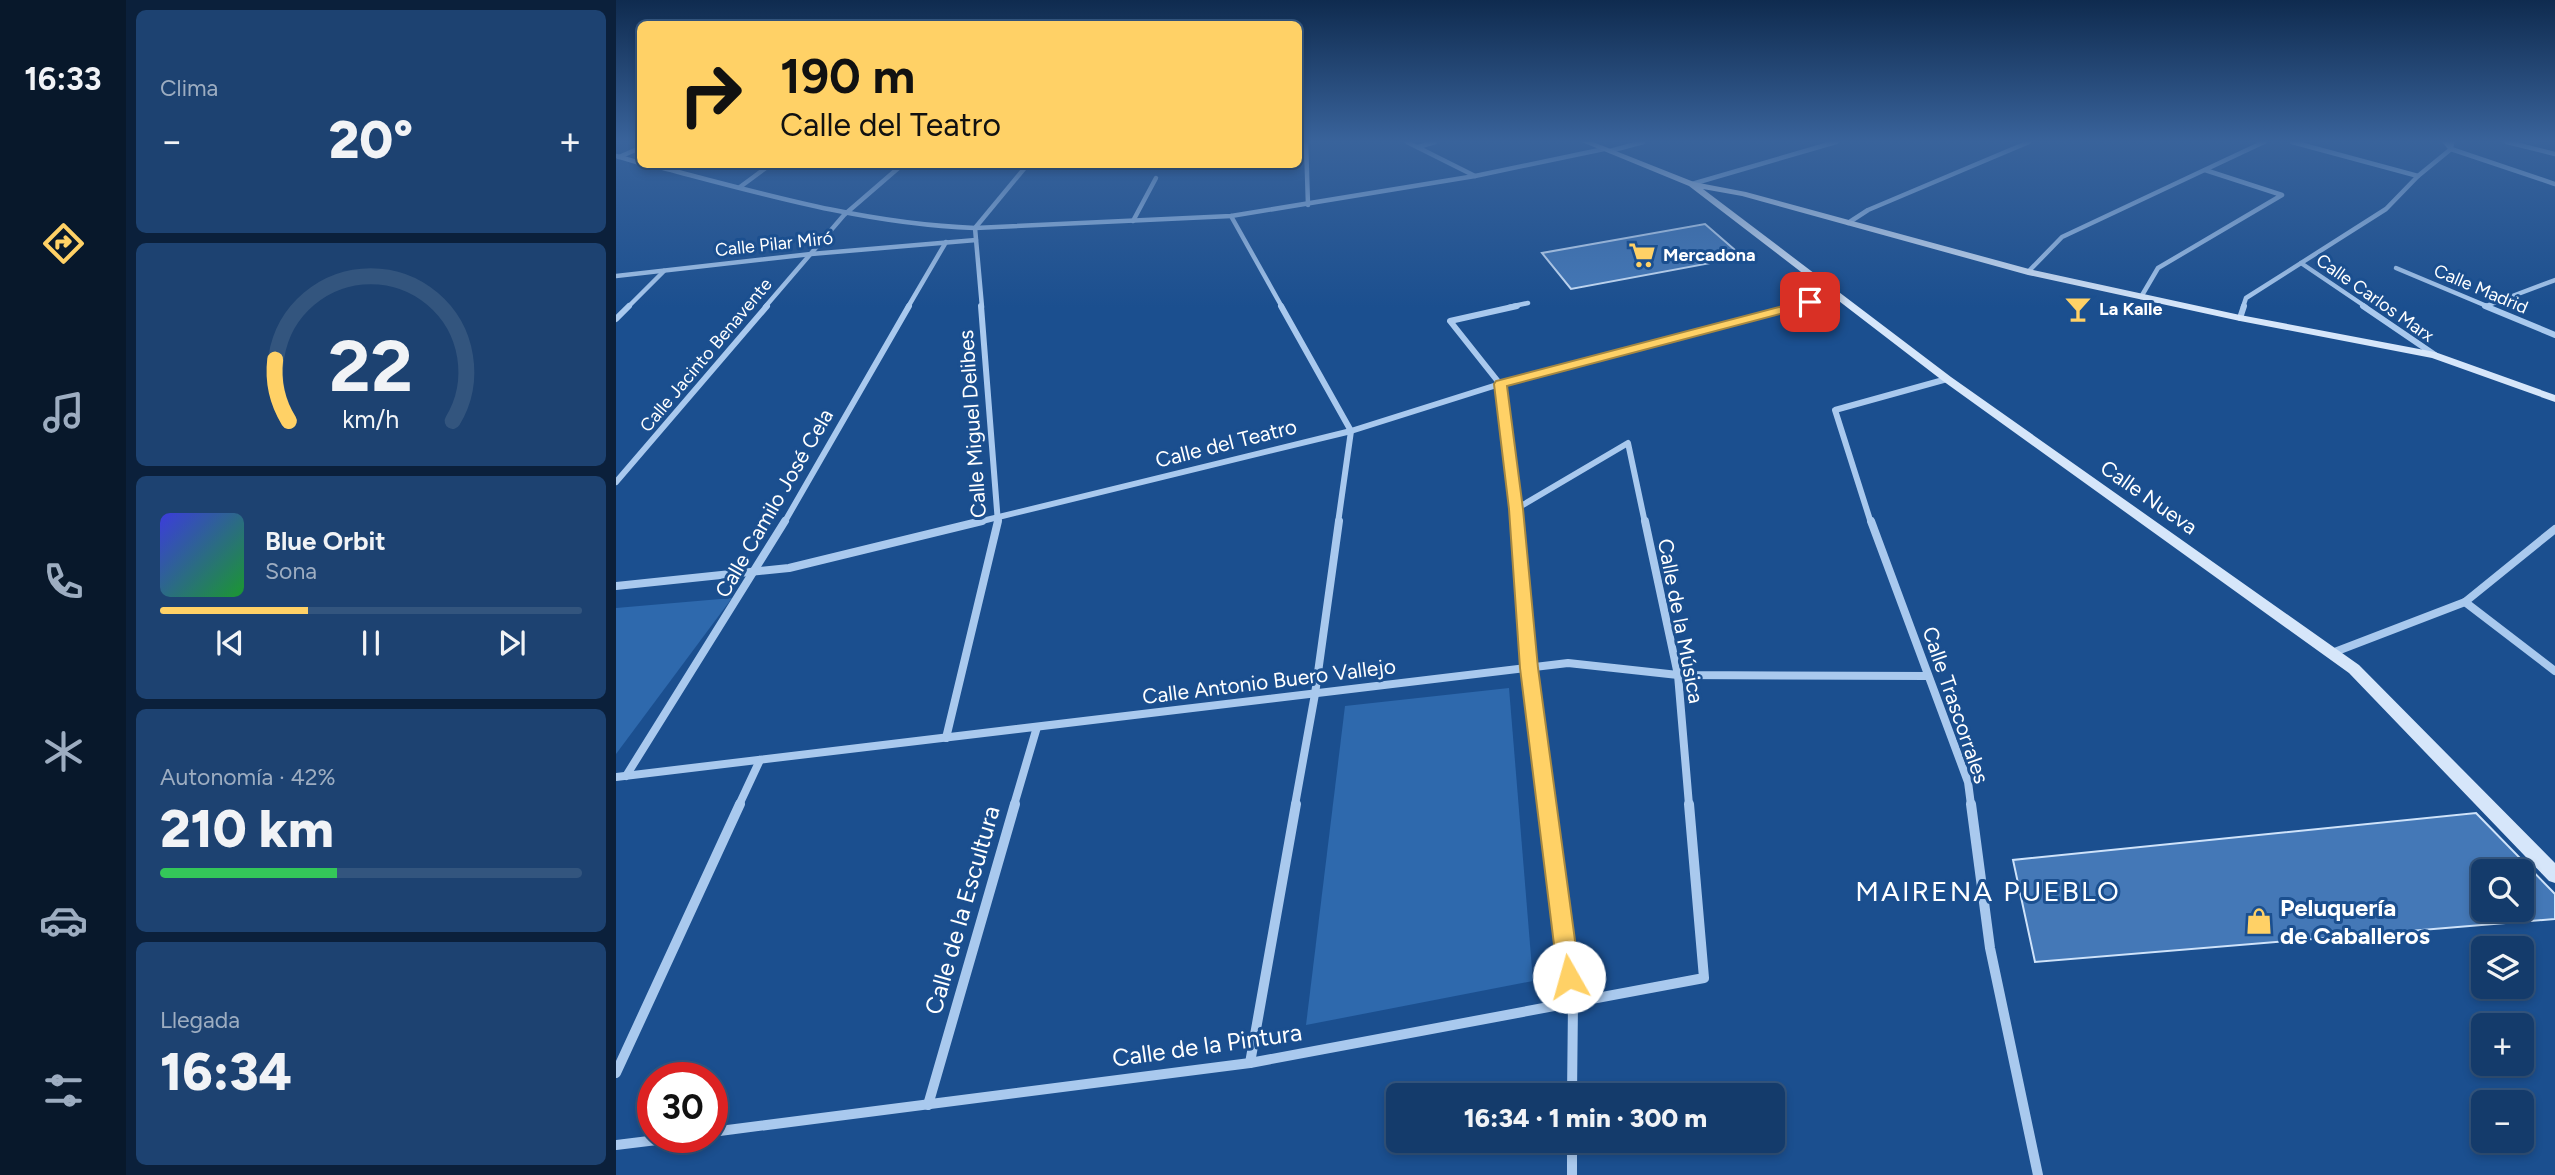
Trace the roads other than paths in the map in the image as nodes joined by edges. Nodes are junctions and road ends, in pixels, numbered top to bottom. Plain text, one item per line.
1 (777, 197) edge
2 (865, 197) edge
3 (1001, 197) edge
4 (1146, 197) edge
5 (1308, 197) edge
6 (1355, 197) edge
7 (1709, 197) edge
8 (1720, 197) edge
9 (1751, 197) edge
10 (1899, 197) edge
11 (2147, 197) edge
12 (2279, 197) edge
13 (2398, 197) edge
14 (1714, 201) junction
15 (1308, 205) junction
16 (844, 215) junction
17 (1231, 216) junction
18 (1133, 221) junction
19 (1847, 223) junction
20 (975, 228) junction
21 (976, 240) junction
22 (946, 242) junction
23 (811, 254) junction
24 (2301, 263) junction
25 (2396, 268) dead end
26 (664, 271) junction
27 (2028, 272) junction
28 (616, 276) edge
29 (2555, 280) edge
30 (1836, 295) junction
31 (2141, 297) junction
32 (1528, 303) dead end
33 (2486, 306) junction
34 (2240, 318) junction
35 (616, 319) edge
36 (2555, 335) edge
37 (2434, 355) junction
38 (1947, 379) junction
39 (1500, 384) junction
40 (2555, 399) edge
41 (1351, 431) junction
42 (616, 482) edge
43 (1516, 509) junction
44 (999, 517) junction
45 (2555, 529) edge
46 (756, 572) junction
47 (616, 586) edge
48 (2465, 602) junction
49 (2332, 653) junction
50 (1529, 668) junction
51 (2555, 671) edge
52 (1678, 675) junction
53 (1928, 676) junction
54 (1315, 694) junction
55 (1037, 727) junction
56 (946, 738) junction
57 (760, 760) junction
58 (626, 776) junction
59 (616, 778) edge
60 (2555, 875) edge
61 (1704, 978) joint
62 (1573, 1003) junction
63 (1250, 1063) junction
64 (616, 1073) edge
65 (1572, 1083) edge
66 (928, 1105) junction
67 (728, 1130) edge
68 (637, 1142) edge
69 (616, 1145) edge
70 (1572, 1153) edge
71 (1572, 1175) edge
72 (2038, 1175) edge

1 - 16 street
2 - 16 street, Calle Jacinto Benavente
3 - 20 street
4 - 18 street
5 - 15 street
6 - 15 street
7 - 14 street, Calle Nueva
8 - 14 street
9 - 19 street
10 - 19 street
11 - 27 street
12 - 31 street
13 - 24 street
14 - 30 street, Calle Nueva
15 - 17 street
16 - 20 street
16 - 23 street, Calle Jacinto Benavente
17 - 18 street
17 - 41 street
18 - 20 street
19 - 27 street
20 - 21 street, Calle Miguel Delibes
21 - 22 street, Calle Pilar Miró
21 - 44 street, Calle Miguel Delibes
22 - 23 street, Calle Pilar Miró
22 - 46 street, Calle Camilo José Cela
23 - 26 street, Calle Pilar Miró
23 - 42 street, Calle Jacinto Benavente
24 - 34 street
24 - 37 street, Calle Carlos Marx
25 - 33 street, Calle Madrid
26 - 28 street, Calle Pilar Miró
26 - 35 street
27 - 31 street
29 - 33 street
30 - 38 street, Calle Nueva
30 - 39 street, Calle del Teatro
31 - 34 street
32 - 39 street
33 - 36 street, Calle Madrid
34 - 37 street
37 - 40 street
38 - 49 street, Calle Nueva
38 - 53 street, Calle Trascorrales
39 - 41 street, Calle del Teatro
39 - 43 street
41 - 44 street, Calle del Teatro
41 - 54 street
43 - 50 street
43 - 52 street, Calle de la Música
44 - 46 street, Calle del Teatro
44 - 56 street, Calle Miguel Delibes
45 - 48 street
46 - 47 street, Calle del Teatro
46 - 58 street, Calle Camilo José Cela
48 - 49 street
48 - 51 street
49 - 60 street, Calle Nueva
50 - 52 street, Calle Antonio Buero Vallejo
50 - 54 street, Calle Antonio Buero Vallejo
50 - 62 street
52 - 53 street, Calle Antonio Buero Vallejo
52 - 61 street, Calle de la Música
53 - 72 street, Calle Trascorrales
54 - 55 street, Calle Antonio Buero Vallejo
54 - 63 street
55 - 56 street, Calle Antonio Buero Vallejo
55 - 66 street, Calle de la Escultura
56 - 57 street, Calle Antonio Buero Vallejo
57 - 58 street, Calle Antonio Buero Vallejo
57 - 64 street
58 - 59 street, Calle Antonio Buero Vallejo
61 - 62 street, Calle de la Pintura
62 - 63 street, Calle de la Pintura
62 - 65 street
63 - 66 street, Calle de la Pintura
66 - 67 street, Calle de la Pintura
68 - 69 street
70 - 71 street

